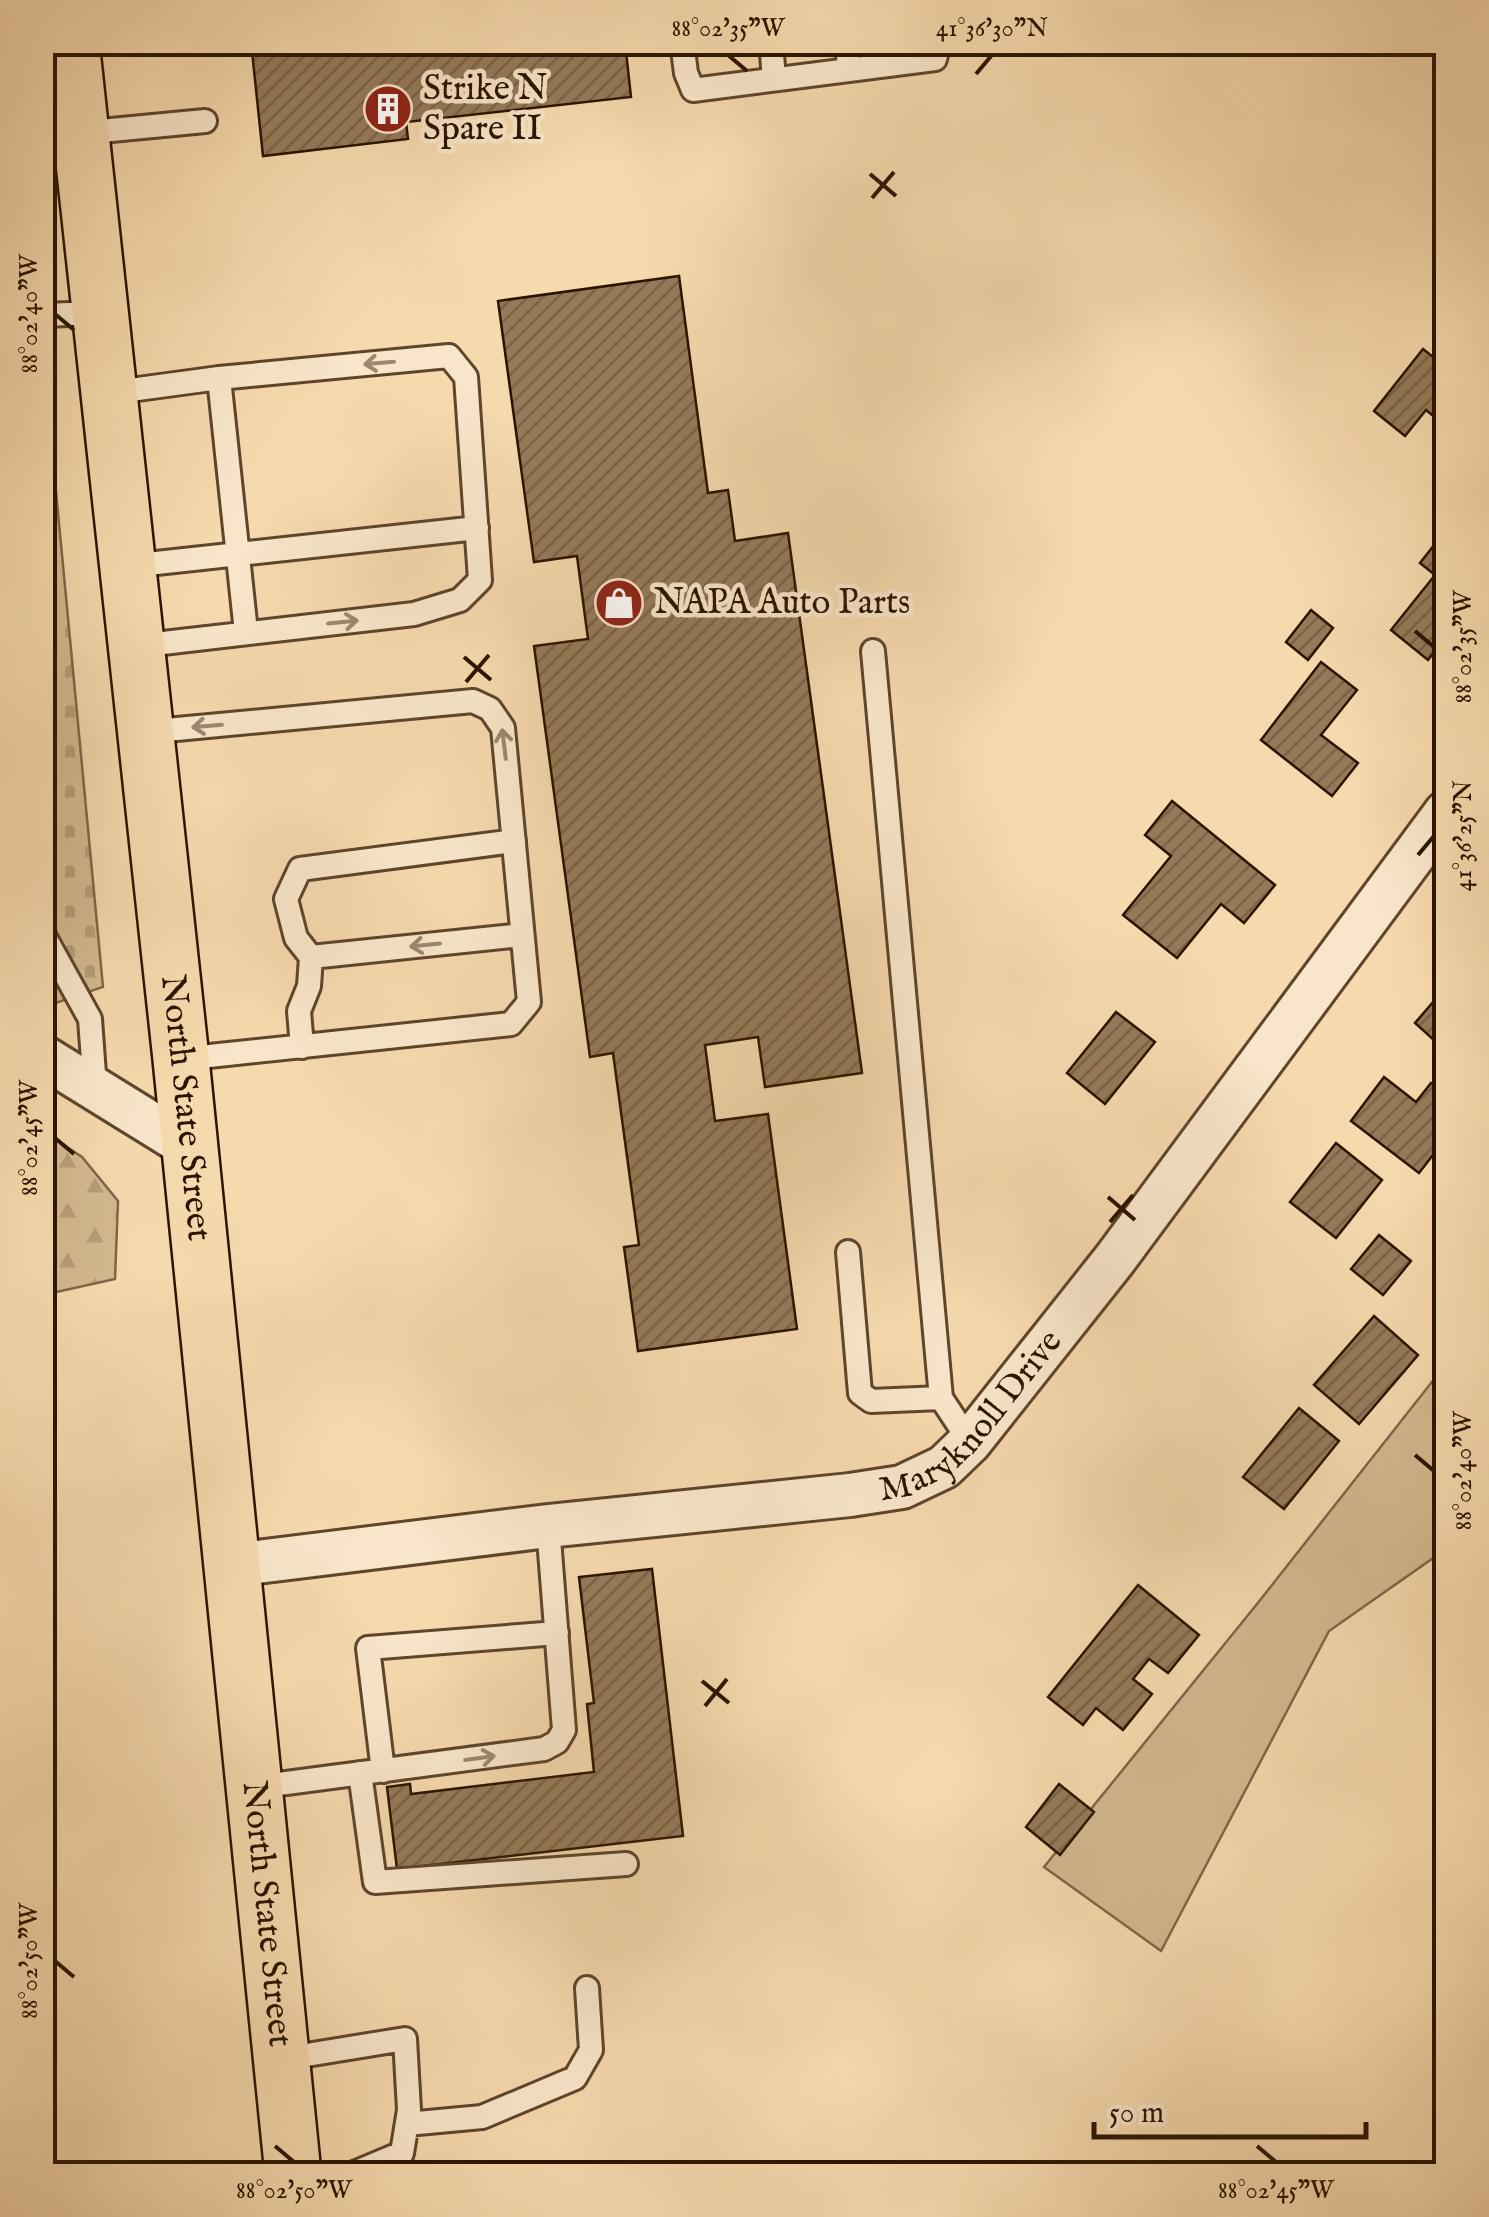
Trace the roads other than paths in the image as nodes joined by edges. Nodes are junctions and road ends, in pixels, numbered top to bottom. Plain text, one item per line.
1 (71, 42) edge
2 (682, 42) edge
3 (771, 42) edge
4 (846, 42) edge
5 (939, 42) edge
6 (849, 69) junction
7 (774, 78) junction
8 (205, 121) dead end
9 (80, 132) junction
10 (99, 312) junction
11 (42, 315) edge
12 (220, 378) junction
13 (108, 393) junction
14 (477, 528) junction
15 (238, 554) junction
16 (128, 566) junction
17 (246, 632) junction
18 (137, 646) junction
19 (873, 651) dead end
20 (145, 732) junction
21 (1446, 812) edge
22 (514, 841) junction
23 (42, 932) edge
24 (522, 934) junction
25 (311, 956) junction
26 (302, 1047) junction
27 (42, 1056) edge
28 (181, 1059) junction
29 (94, 1088) junction
30 (189, 1147) junction
31 (848, 1252) dead end
32 (941, 1398) junction
33 (970, 1442) junction
34 (548, 1526) junction
35 (233, 1565) junction
36 (557, 1632) junction
37 (372, 1772) junction
38 (256, 1787) junction
39 (626, 1864) dead end
40 (587, 1988) dead end
41 (282, 2059) junction
42 (407, 2124) junction
43 (293, 2174) edge
44 (352, 2174) edge

1 - 9 main road, North State Street
2 - 7 lane
3 - 7 lane
4 - 6 lane
5 - 6 lane
6 - 7 lane
8 - 9 lane
9 - 10 main road, North State Street
10 - 11 lane
10 - 13 main road, North State Street
12 - 13 lane
14 -> 12 lane
12 - 15 lane
13 - 16 main road, North State Street
14 - 15 lane
17 -> 14 lane
15 - 16 lane
15 - 17 lane
16 - 18 main road, North State Street
17 - 18 lane
18 - 20 main road, North State Street
19 - 32 lane
22 -> 20 lane
20 - 28 main road, North State Street
21 - 33 street, Maryknoll Drive
22 - 24 lane
22 - 25 lane
23 - 29 lane
24 -> 25 lane
24 - 26 lane
25 - 26 lane
26 - 28 lane
27 - 29 street
28 - 30 main road, North State Street
29 - 30 street
30 - 35 main road, North State Street
31 - 32 lane
32 - 33 lane
33 - 34 street, Maryknoll Drive
34 - 35 street, Maryknoll Drive
34 - 36 lane
35 - 38 main road, North State Street
37 -> 36 lane
36 - 37 lane
37 - 38 lane
37 - 39 lane
38 - 41 main road, North State Street
40 - 42 lane
41 - 42 lane
41 - 43 main road, North State Street
42 - 44 lane

